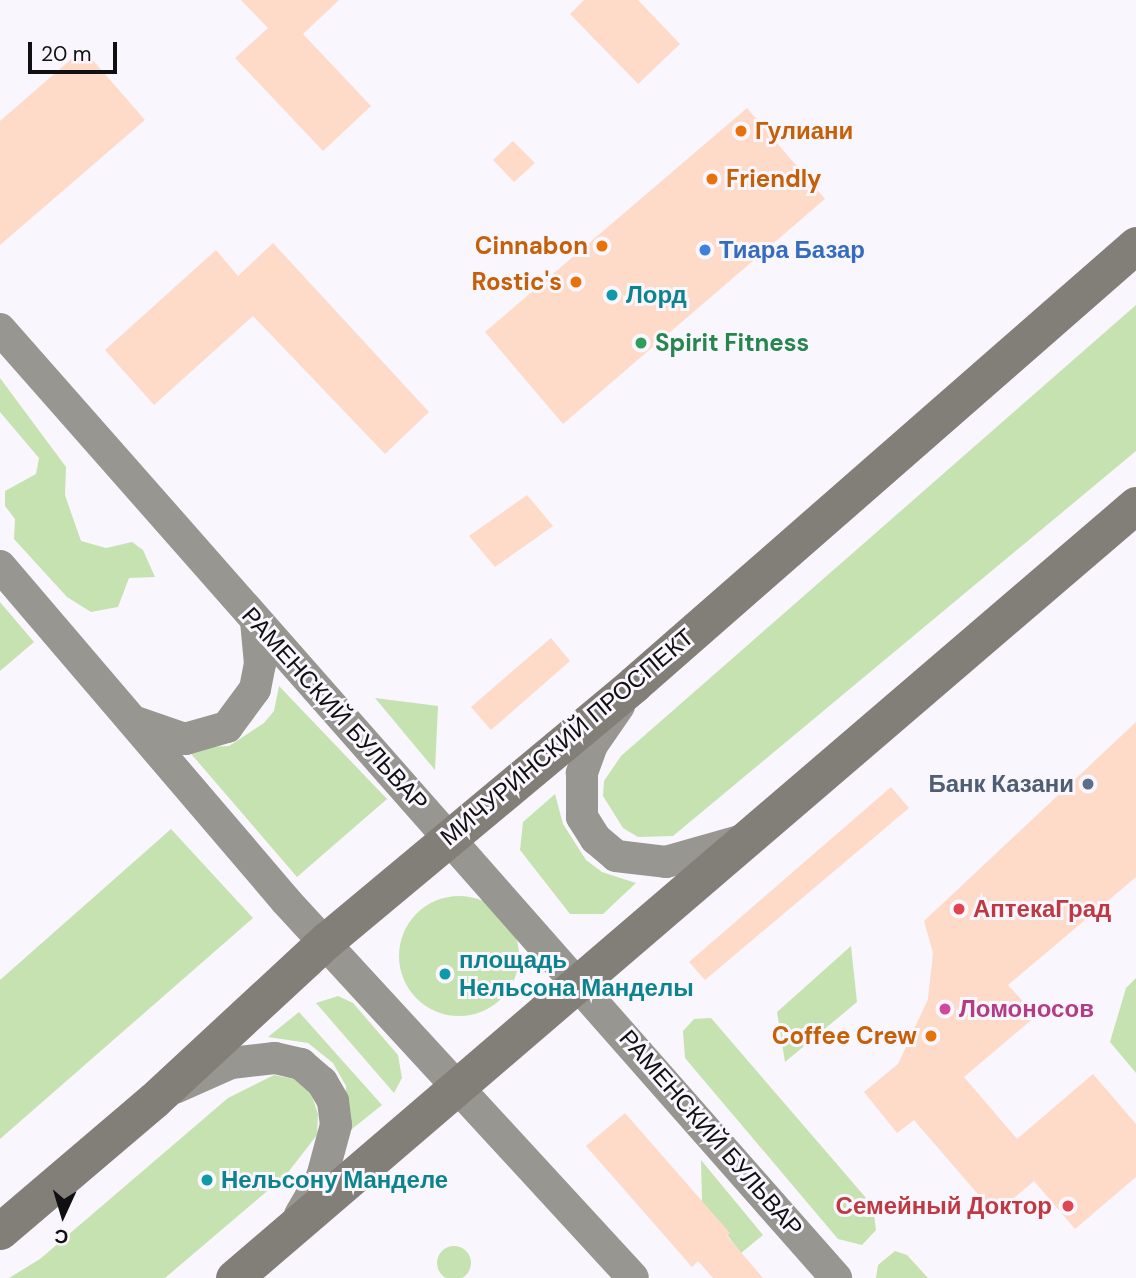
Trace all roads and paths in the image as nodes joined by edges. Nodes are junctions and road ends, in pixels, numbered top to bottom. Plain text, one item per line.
1 (1136, 245) edge
2 (0, 329) edge
3 (1136, 505) edge
4 (0, 566) edge
5 (256, 621) junction
6 (634, 684) junction
7 (132, 720) junction
8 (762, 831) junction
9 (449, 836) junction
10 (327, 940) junction
11 (581, 983) junction
12 (458, 1089) junction
13 (154, 1100) junction
14 (0, 1231) edge
15 (286, 1233) junction
16 (234, 1278) edge
17 (633, 1278) edge
18 (836, 1278) edge

1 - 6 main road, МИЧУРИНСКИЙ ПРОСПЕКТ
2 - 5 street, РАМЕНСКИЙ БУЛЬВАР
3 - 8 main road
4 - 7 street
5 - 7 street
5 - 9 street, РАМЕНСКИЙ БУЛЬВАР
6 - 8 street
6 - 9 main road, МИЧУРИНСКИЙ ПРОСПЕКТ
7 - 10 street
8 - 11 main road
9 - 10 main road, МИЧУРИНСКИЙ ПРОСПЕКТ
9 - 11 street, РАМЕНСКИЙ БУЛЬВАР
10 - 12 street
10 - 13 main road, МИЧУРИНСКИЙ ПРОСПЕКТ
11 - 12 main road
11 - 18 street, РАМЕНСКИЙ БУЛЬВАР
12 - 15 main road
12 - 17 street
13 - 14 main road, МИЧУРИНСКИЙ ПРОСПЕКТ
13 - 15 street
15 - 16 main road

